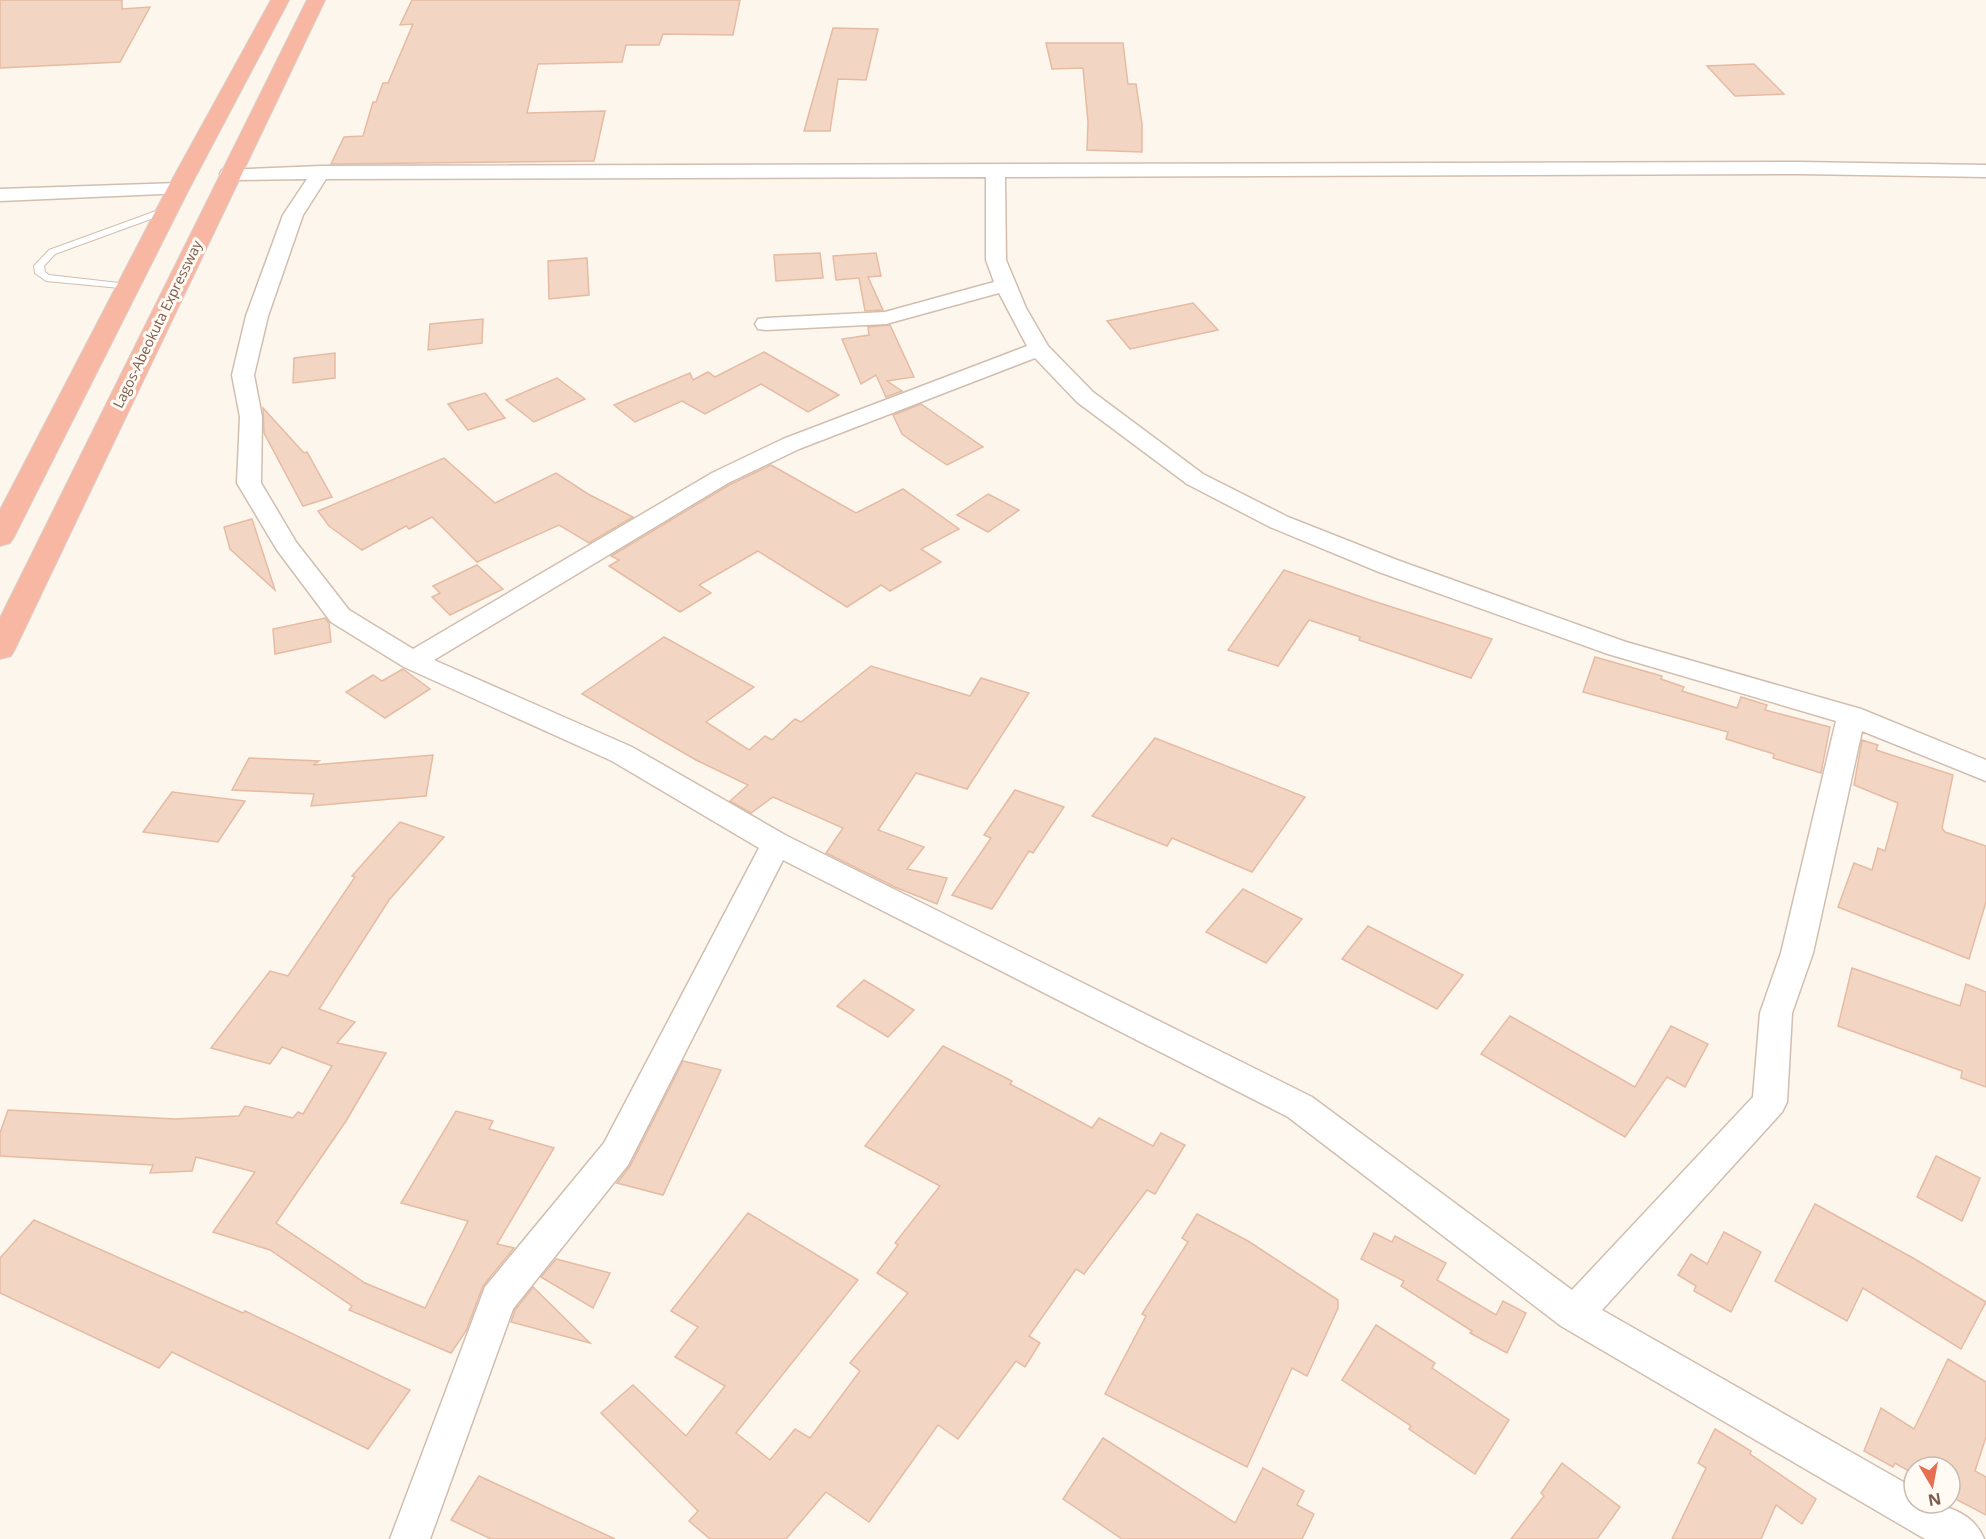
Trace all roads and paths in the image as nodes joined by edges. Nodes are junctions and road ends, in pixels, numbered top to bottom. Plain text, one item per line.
1 (280, 0) edge
2 (316, 0) edge
3 (994, 171) junction
4 (1986, 171) edge
5 (321, 172) junction
6 (229, 174) junction
7 (178, 189) junction
8 (0, 195) edge
9 (167, 210) junction
10 (1006, 285) junction
11 (128, 287) junction
12 (766, 324) dead end
13 (1039, 349) junction
14 (0, 537) edge
15 (0, 649) edge
16 (413, 661) junction
17 (1851, 716) junction
18 (1986, 771) edge
19 (776, 844) junction
20 (1574, 1314) junction
21 (410, 1539) edge
22 (1964, 1539) edge

1 - 7 highway
2 - 6 highway, Lagos-Abeokuta Expressway
3 - 4 street
3 - 5 street
3 - 10 street
5 - 6 street
5 - 16 street
6 - 15 highway, Lagos-Abeokuta Expressway
7 - 8 street
7 - 9 highway
9 - 11 highway
9 - 11 lane
10 - 12 street
10 - 13 street
11 - 14 highway
13 - 16 street
13 - 17 street
16 - 19 street
17 - 18 street
17 - 20 street
19 - 20 street
19 - 21 street
20 - 22 street

